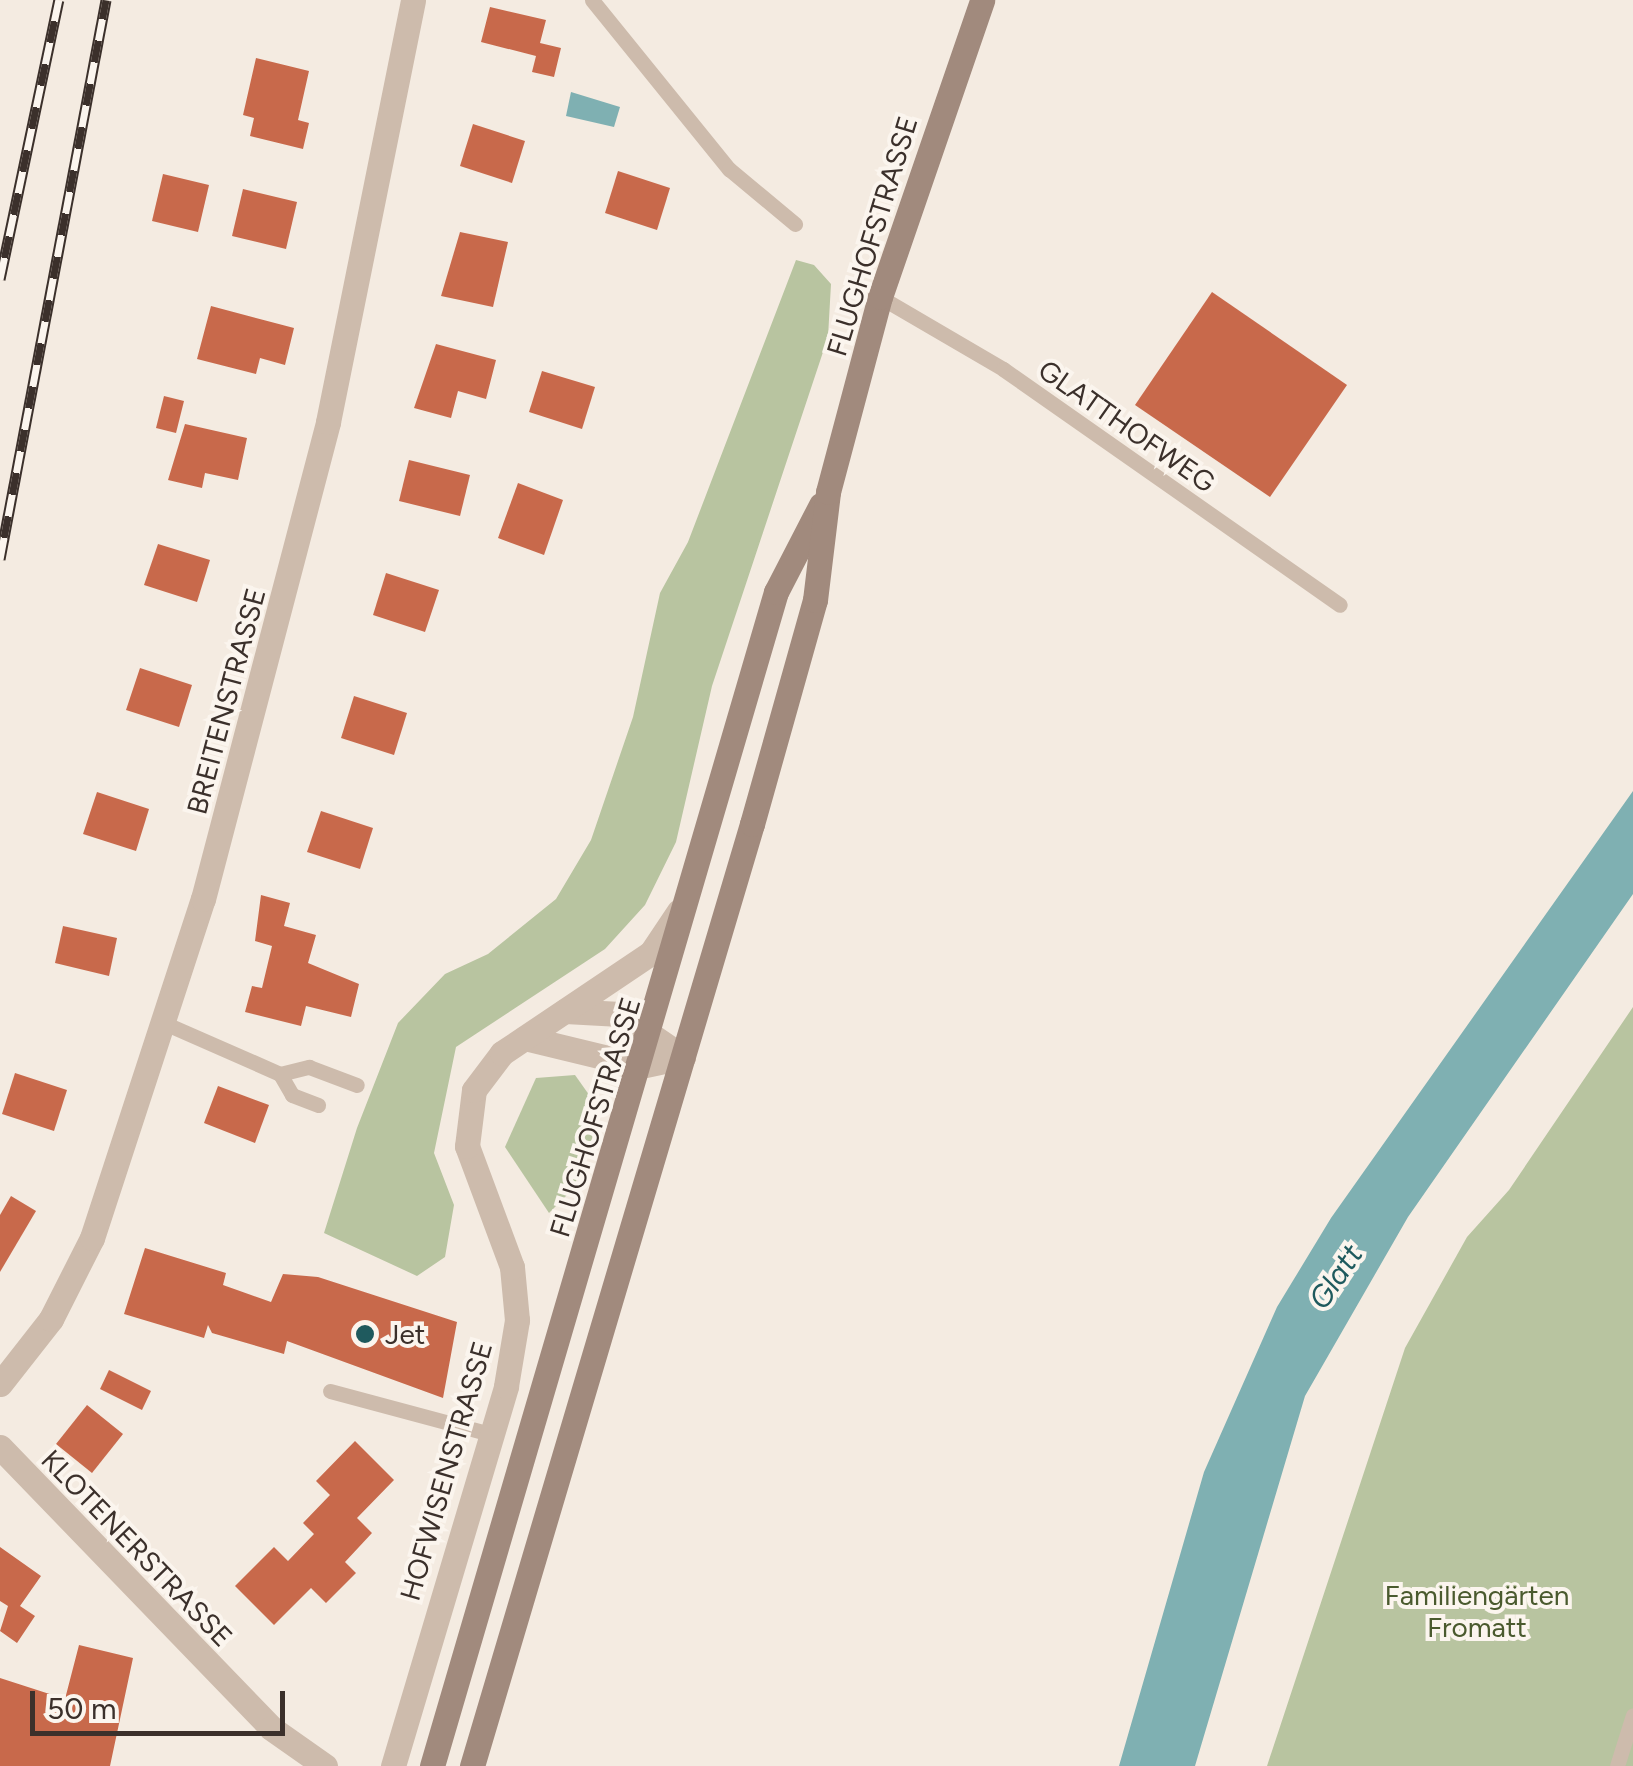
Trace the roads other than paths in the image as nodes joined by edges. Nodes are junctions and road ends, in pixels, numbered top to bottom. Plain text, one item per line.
1 (413, 0) edge
2 (592, 0) edge
3 (982, 0) edge
4 (795, 224) dead end
5 (880, 297) junction
6 (828, 492) junction
7 (1340, 606) dead end
8 (686, 896) junction
9 (566, 1011) junction
10 (164, 1023) junction
11 (652, 1029) junction
12 (524, 1038) junction
13 (683, 1057) junction
14 (641, 1066) junction
15 (280, 1074) junction
16 (357, 1085) dead end
17 (318, 1106) dead end
18 (0, 1384) edge
19 (330, 1391) dead end
20 (490, 1434) junction
21 (0, 1447) edge
22 (1633, 1715) edge
23 (325, 1766) edge
24 (393, 1766) edge
25 (432, 1766) edge
26 (472, 1766) edge
27 (1616, 1766) edge

1 - 10 street, BREITENSTRASSE
2 - 4 lane
3 - 5 main road, FLUGHOFSTRASSE
5 - 6 main road, FLUGHOFSTRASSE
5 - 7 lane, GLATTHOFWEG
6 - 8 main road, FLUGHOFSTRASSE
6 - 13 main road, FLUGHOFSTRASSE
8 - 9 street, HOFWISENSTRASSE
8 - 11 main road, FLUGHOFSTRASSE
9 - 11 street
9 - 12 street, HOFWISENSTRASSE
10 - 15 lane
10 - 18 street, BREITENSTRASSE
11 - 13 street
11 - 14 main road, FLUGHOFSTRASSE
12 - 14 street
12 - 20 street, HOFWISENSTRASSE
13 - 14 street
13 - 26 main road, FLUGHOFSTRASSE
14 - 25 main road, FLUGHOFSTRASSE
15 - 16 lane
15 - 17 lane
19 - 20 lane
20 - 24 street, HOFWISENSTRASSE
21 - 23 street, KLOTENERSTRASSE
22 - 27 lane

